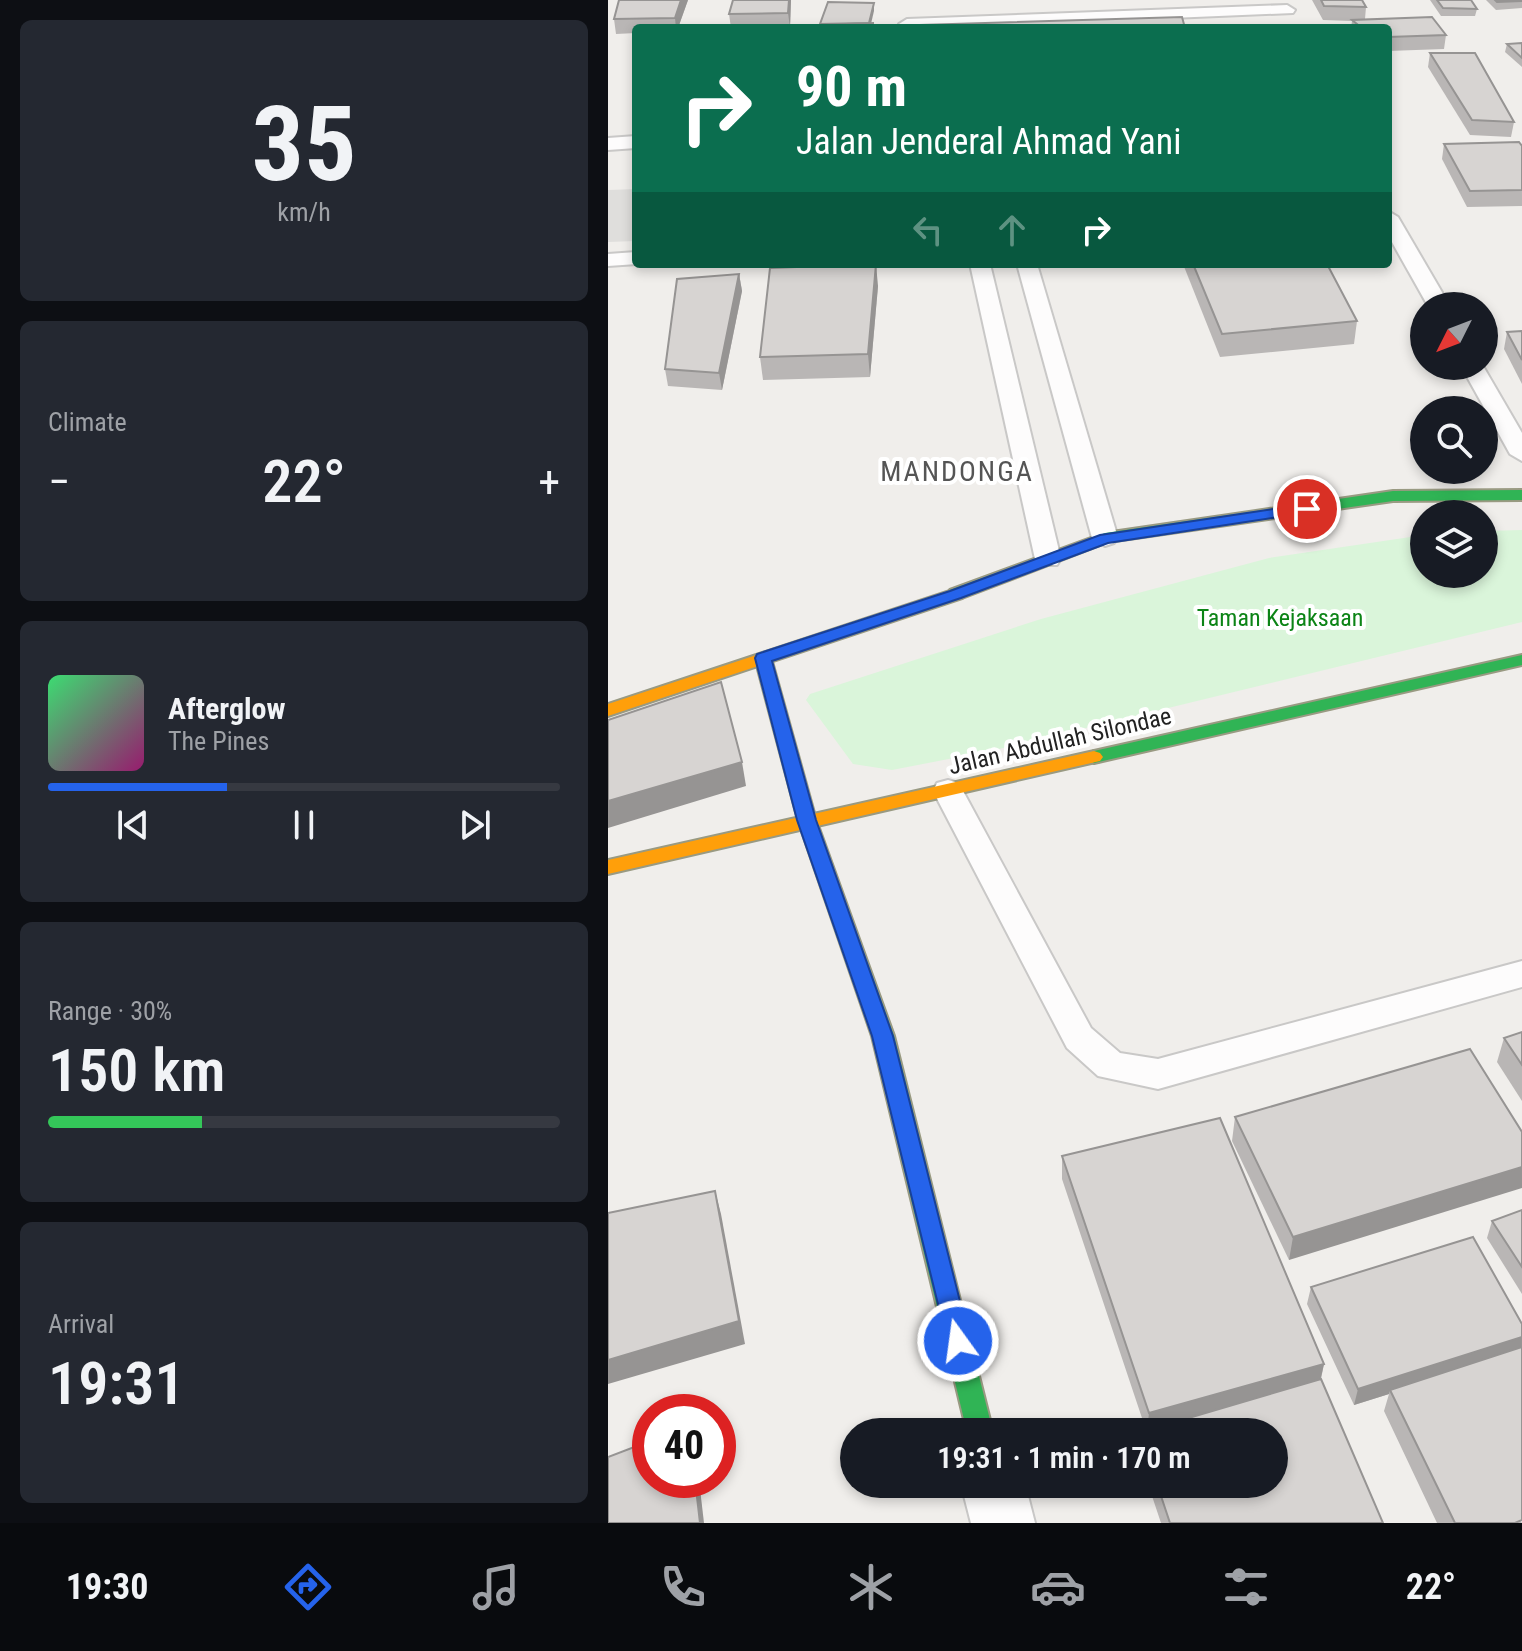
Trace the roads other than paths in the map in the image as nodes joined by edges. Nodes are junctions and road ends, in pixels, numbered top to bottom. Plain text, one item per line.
1 (1284, 5) edge
2 (907, 24) edge
3 (1294, 24) edge
4 (632, 142) edge
5 (608, 144) edge
6 (1392, 224) edge
7 (632, 258) edge
8 (608, 260) edge
9 (981, 268) edge
10 (1028, 268) edge
11 (1431, 292) edge
12 (1480, 380) edge
13 (1522, 454) edge
14 (1522, 495) edge
15 (1105, 538) junction
16 (1048, 559) junction
17 (763, 658) junction
18 (1522, 660) edge
19 (608, 710) edge
20 (948, 791) junction
21 (807, 820) junction
22 (608, 867) edge
23 (1522, 974) edge
24 (977, 1418) edge
25 (997, 1498) edge
26 (1003, 1523) edge

1 - 2 lane
1 - 3 lane
4 - 5 lane
6 - 11 lane
7 - 8 lane
9 - 16 lane
10 - 15 lane
12 - 13 lane
14 - 15 main road
15 - 16 main road
16 - 17 main road
17 - 19 main road
17 - 21 main road
18 - 20 main road, Jalan Abdullah Silondae
20 - 21 main road, Jalan Abdullah Silondae
20 - 23 lane
21 - 22 main road, Jalan Abdullah Silondae
21 - 24 main road
25 - 26 street

